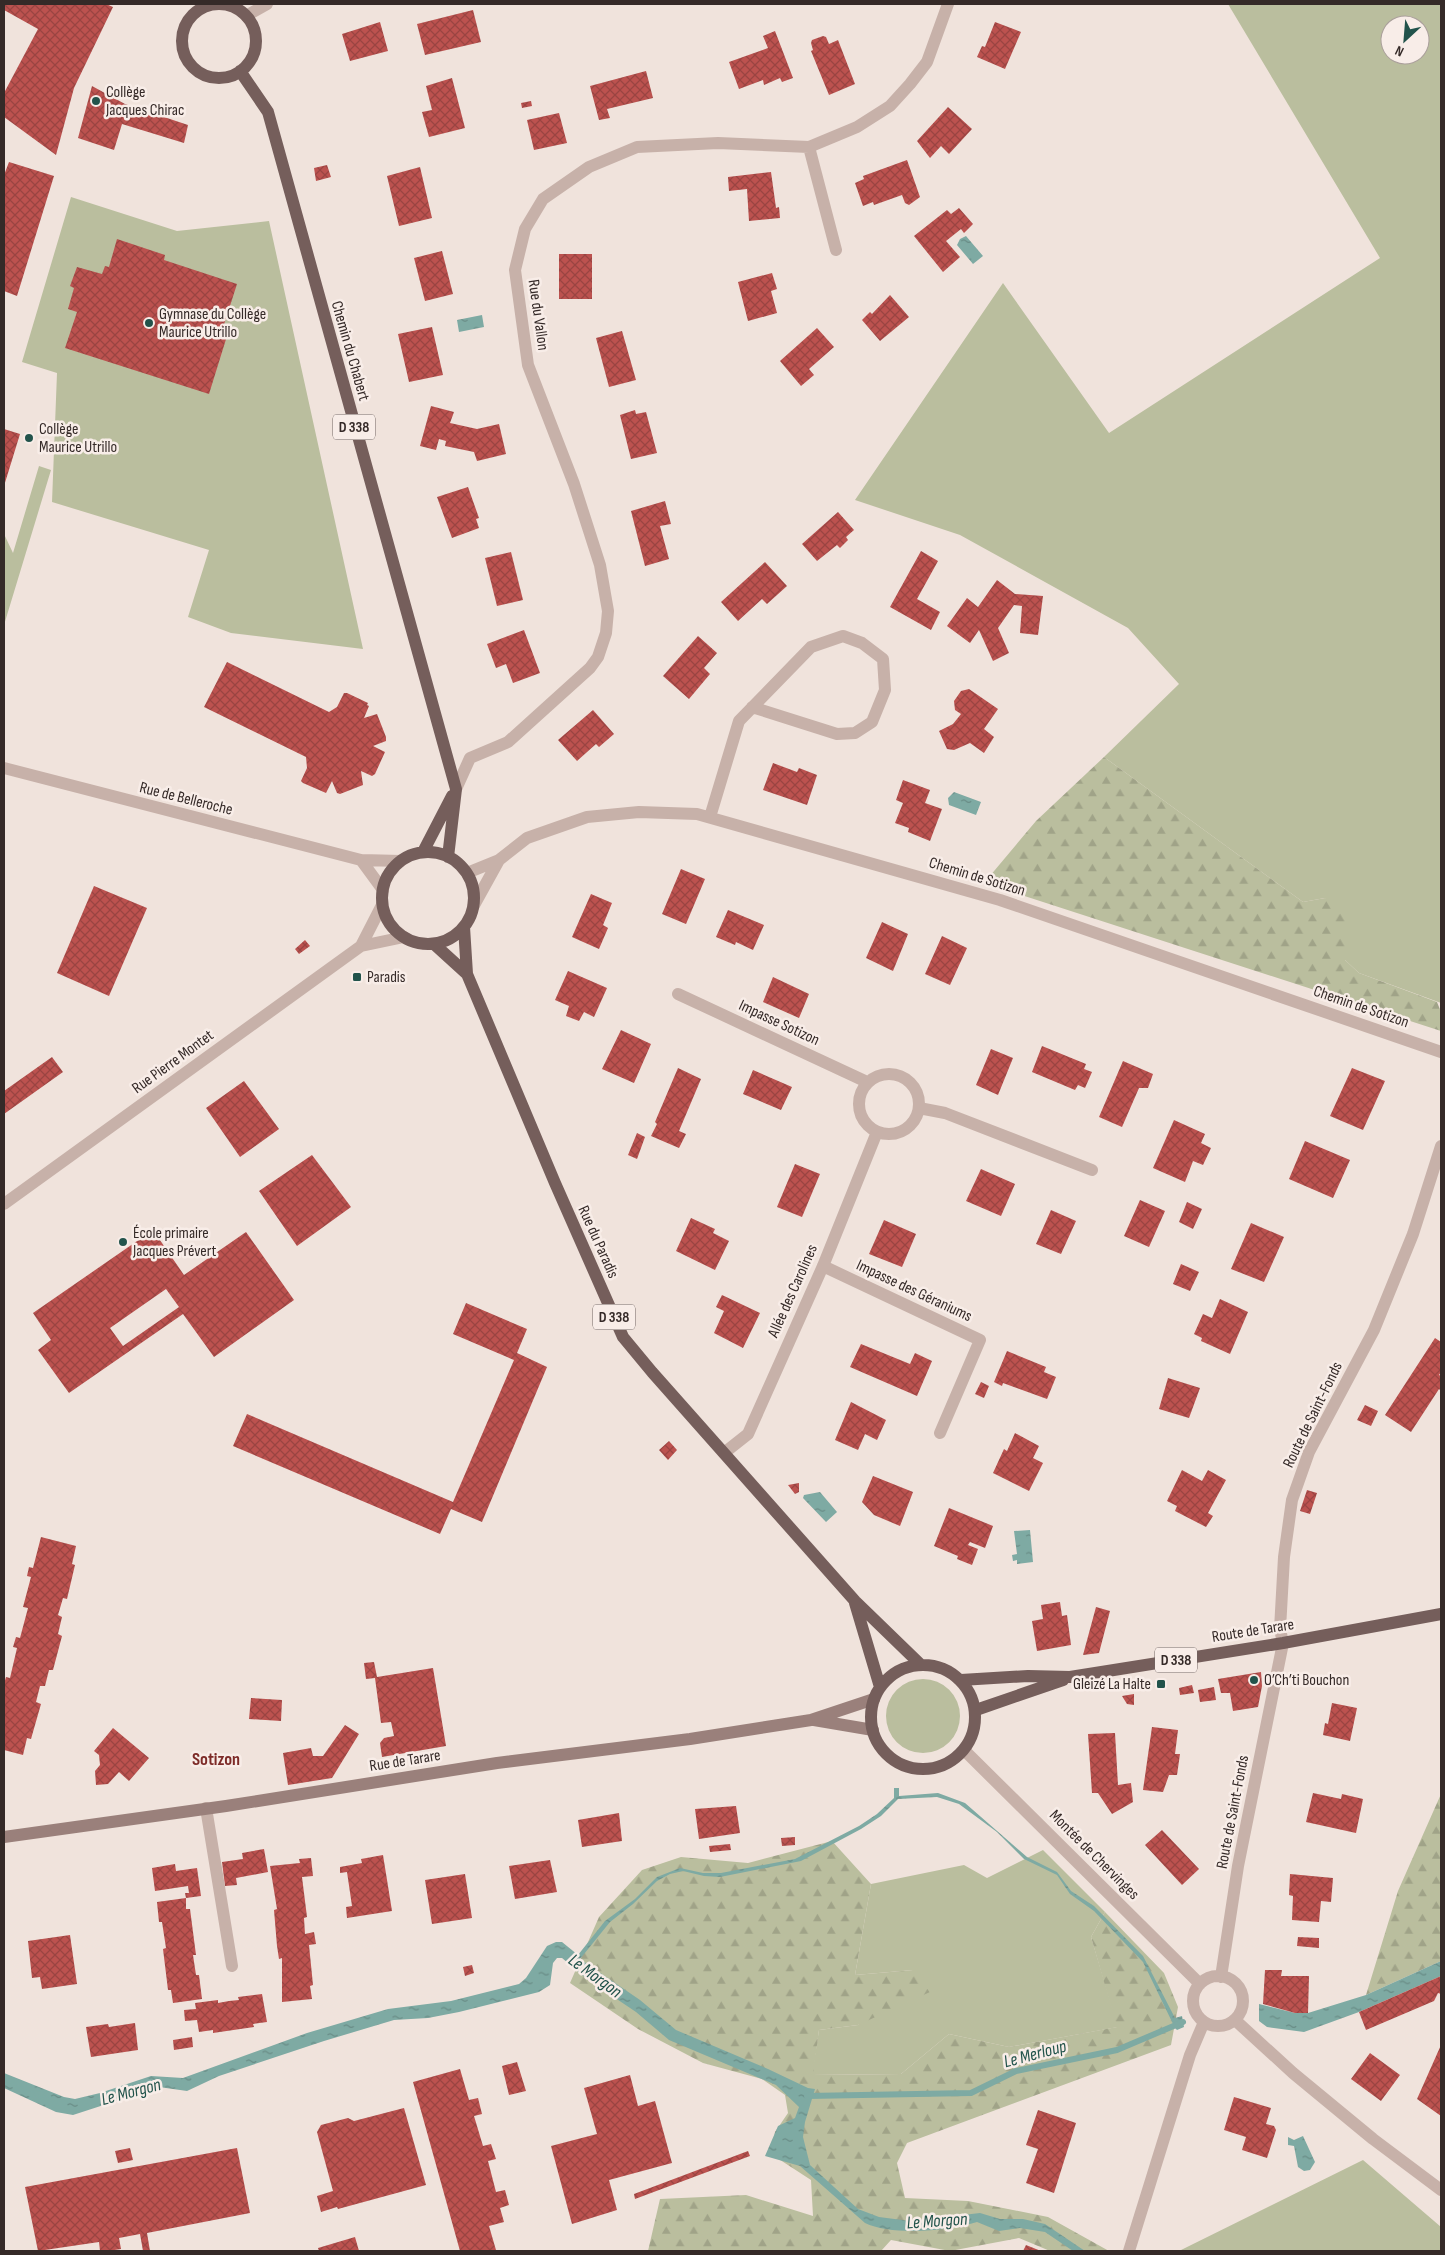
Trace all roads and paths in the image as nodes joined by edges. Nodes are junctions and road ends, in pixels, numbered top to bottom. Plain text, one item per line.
1 (267, 4) edge
2 (948, 4) edge
3 (196, 7) edge
4 (246, 16) junction
5 (240, 71) junction
6 (809, 147) junction
7 (836, 250) dead end
8 (752, 707) junction
9 (4, 768) edge
10 (456, 789) junction
11 (710, 817) junction
12 (423, 852) junction
13 (448, 857) junction
14 (362, 860) junction
15 (499, 860) junction
16 (400, 861) junction
17 (467, 874) junction
18 (383, 890) junction
19 (382, 905) junction
20 (473, 907) junction
21 (464, 926) junction
22 (404, 938) junction
23 (434, 944) junction
24 (361, 946) junction
25 (467, 974) junction
26 (678, 994) dead end
27 (1441, 1052) edge
28 (868, 1082) junction
29 (919, 1108) junction
30 (877, 1132) junction
31 (1441, 1146) edge
32 (1092, 1170) dead end
33 (4, 1204) edge
34 (823, 1266) junction
35 (940, 1434) dead end
36 (724, 1453) junction
37 (855, 1601) junction
38 (1441, 1614) edge
39 (1283, 1643) junction
40 (920, 1664) junction
41 (1070, 1677) junction
42 (961, 1680) junction
43 (880, 1687) junction
44 (874, 1699) junction
45 (976, 1710) junction
46 (811, 1720) junction
47 (872, 1730) junction
48 (964, 1750) junction
49 (206, 1808) junction
50 (4, 1837) edge
51 (232, 1966) dead end
52 (1221, 1977) junction
53 (1200, 1984) junction
54 (1235, 2020) junction
55 (1204, 2022) junction
56 (1441, 2190) edge
57 (1130, 2246) edge

1 - 4 street
2 - 6 street, Rue du Vallon
3 - 4 main road
3 - 5 main road
4 - 5 main road
5 - 10 main road, Chemin du Chabert / D 338
6 - 7 street
6 - 10 street, Rue du Vallon
8 - 8 street
8 - 11 street
9 - 14 street, Rue de Belleroche
10 - 12 main road
10 - 13 main road, Chemin du Chabert / D 338
11 - 15 street, Chemin de Sotizon
11 - 27 street, Chemin de Sotizon
12 - 13 main road
12 - 16 main road
13 - 17 main road
14 - 16 street, Rue de Belleroche
14 - 18 street
15 - 17 street, Chemin de Sotizon
15 - 20 street, Chemin de Sotizon
16 - 18 main road
17 - 20 main road
18 - 19 main road
19 - 22 main road
19 - 24 street, Rue Pierre Montet
20 - 21 main road
21 - 23 main road
21 - 25 main road, Rue du Paradis / D 338
22 - 23 main road
22 - 24 street, Rue Pierre Montet
23 - 25 main road, Rue du Paradis / D 338
24 - 33 street, Rue Pierre Montet
25 - 36 main road, Rue du Paradis / D 338
26 - 28 street, Impasse Sotizon
28 - 29 street
28 - 30 street
29 - 30 street
29 - 32 street
30 - 34 street, Allée des Carolines
31 - 39 street, Route de Saint-Fonds
34 - 35 street, Impasse des Géraniums
34 - 36 street, Allée des Carolines
36 - 37 main road, Rue du Paradis / D 338
37 - 40 main road, Rue du Paradis / D 338
37 - 43 main road, Rue du Paradis / D 338
38 - 39 main road, Route de Tarare / D 338
39 - 41 main road, Route de Tarare / D 338
39 - 52 street, Route de Saint-Fonds
40 - 42 main road
40 - 43 main road
41 - 42 main road, Route de Tarare / D 338
41 - 45 main road, Route de Tarare / D 338
42 - 45 main road
43 - 44 main road
44 - 46 main road, Rue de Tarare
44 - 47 main road
45 - 48 main road
46 - 47 main road, Rue de Tarare
46 - 49 main road, Rue de Tarare
47 - 48 main road
48 - 53 street, Montée de Chervinges
49 - 50 main road, Rue de Tarare
49 - 51 street
52 - 53 street
52 - 54 street
53 - 55 street
54 - 55 street
54 - 56 street
55 - 57 street

